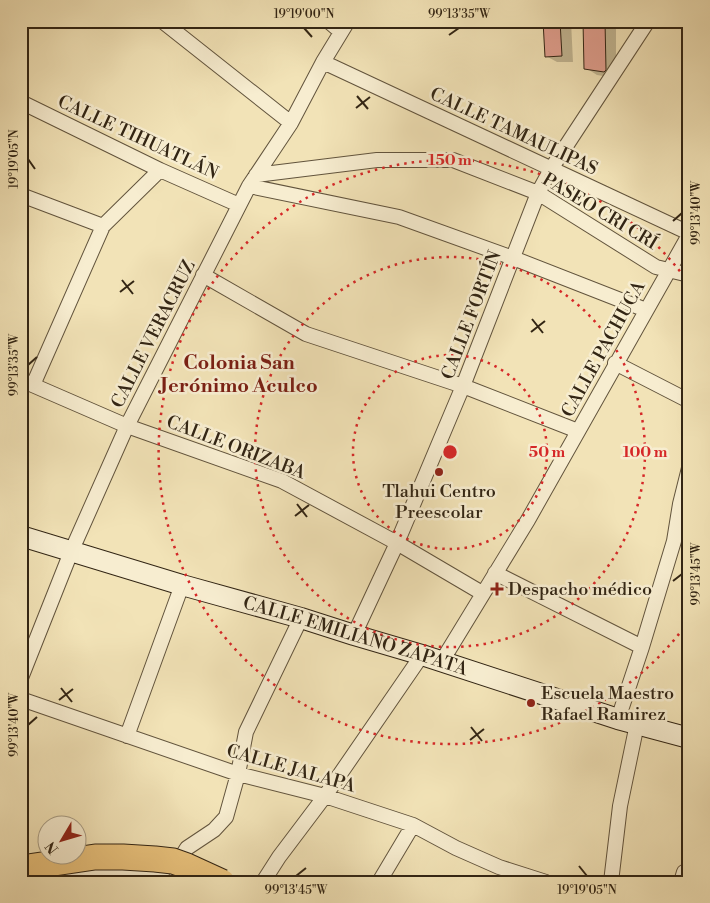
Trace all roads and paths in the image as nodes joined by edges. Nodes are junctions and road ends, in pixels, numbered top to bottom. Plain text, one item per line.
1 (162, 21) edge
2 (328, 21) edge
3 (648, 21) edge
4 (344, 27) edge
5 (323, 62) junction
6 (21, 102) edge
7 (291, 123) junction
8 (551, 169) junction
9 (160, 170) junction
10 (252, 180) junction
11 (538, 193) junction
12 (21, 195) edge
13 (239, 205) junction
14 (104, 226) junction
15 (689, 234) edge
16 (513, 258) junction
17 (668, 270) junction
18 (203, 275) junction
19 (689, 275) edge
20 (646, 310) junction
21 (615, 363) junction
22 (27, 382) edge
23 (463, 386) junction
24 (689, 401) edge
25 (127, 426) junction
26 (578, 431) junction
27 (689, 468) edge
28 (21, 536) edge
29 (397, 543) junction
30 (71, 552) junction
31 (495, 573) junction
32 (182, 585) junction
33 (482, 593) junction
34 (301, 618) junction
35 (354, 635) junction
36 (642, 647) junction
37 (26, 652) edge
38 (422, 655) junction
39 (442, 662) junction
40 (21, 678) edge
41 (21, 699) edge
42 (618, 719) junction
43 (637, 724) junction
44 (127, 736) junction
45 (689, 738) edge
46 (238, 774) junction
47 (325, 796) junction
48 (413, 825) junction
49 (88, 854) edge
50 (180, 859) junction
51 (40, 866) edge
52 (24, 871) edge
53 (88, 879) edge
54 (51, 882) edge
55 (161, 882) edge
56 (176, 882) edge
57 (193, 882) edge
58 (222, 882) edge
59 (229, 882) edge
60 (263, 882) edge
61 (378, 882) edge
62 (546, 882) edge
63 (611, 882) edge

1 - 7 street
2 - 4 street
3 - 8 street, CALLE FORTÍN
4 - 5 street, CALLE VERACRUZ
5 - 7 street, CALLE VERACRUZ
5 - 8 street, CALLE TAMAULIPAS
6 - 9 street, CALLE TIHUATLÁN
7 - 10 street, CALLE VERACRUZ
8 - 11 street, CALLE FORTÍN
8 - 15 street, CALLE TAMAULIPAS
9 - 13 street, CALLE TIHUATLÁN
9 - 14 street
10 - 11 street, PASEO CRI CRÍ
10 - 13 street, CALLE VERACRUZ
10 - 16 street
11 - 16 street, CALLE FORTÍN
11 - 17 street, PASEO CRI CRÍ
12 - 14 street
13 - 18 street, CALLE VERACRUZ
14 - 22 street
15 - 17 street, CALLE PACHUCA
16 - 20 street
16 - 23 street, CALLE FORTÍN
17 - 19 street, PASEO CRI CRÍ
17 - 20 street, CALLE PACHUCA
18 - 23 street
18 - 25 street, CALLE VERACRUZ
20 - 21 street, CALLE PACHUCA
21 - 24 street
21 - 26 street, CALLE PACHUCA
22 - 25 street, CALLE ORIZABA
23 - 26 street
23 - 29 street, CALLE FORTÍN
25 - 29 street, CALLE ORIZABA
25 - 30 street, CALLE VERACRUZ
26 - 31 street, CALLE PACHUCA
27 - 36 street
28 - 30 street, CALLE EMILIANO ZAPATA
29 - 33 street, CALLE ORIZABA
29 - 35 street, CALLE FORTÍN
30 - 32 street, CALLE EMILIANO ZAPATA
30 - 37 street, CALLE VERACRUZ
31 - 33 street, CALLE PACHUCA
31 - 36 street
32 - 34 street, CALLE EMILIANO ZAPATA
32 - 44 street
33 - 39 street, CALLE PACHUCA
34 - 35 street, CALLE EMILIANO ZAPATA
34 - 46 street
35 - 38 street, CALLE EMILIANO ZAPATA
36 - 42 street
37 - 40 street, CALLE VERACRUZ
38 - 39 street, CALLE EMILIANO ZAPATA
38 - 47 street
39 - 42 street, CALLE EMILIANO ZAPATA
41 - 44 street, CALLE JALAPA
42 - 43 street, CALLE EMILIANO ZAPATA
43 - 45 street, CALLE EMILIANO ZAPATA
43 - 63 street
44 - 46 street, CALLE JALAPA
46 - 47 street, CALLE JALAPA
46 - 50 street
47 - 48 street, CALLE JALAPA
47 - 60 street
48 - 61 street
48 - 62 street, CALLE JALAPA
49 - 50 street
50 - 54 street
50 - 56 street
50 - 59 street
51 - 52 street
52 - 57 highway
52 - 58 highway, bridge
53 - 54 street
53 - 55 street

